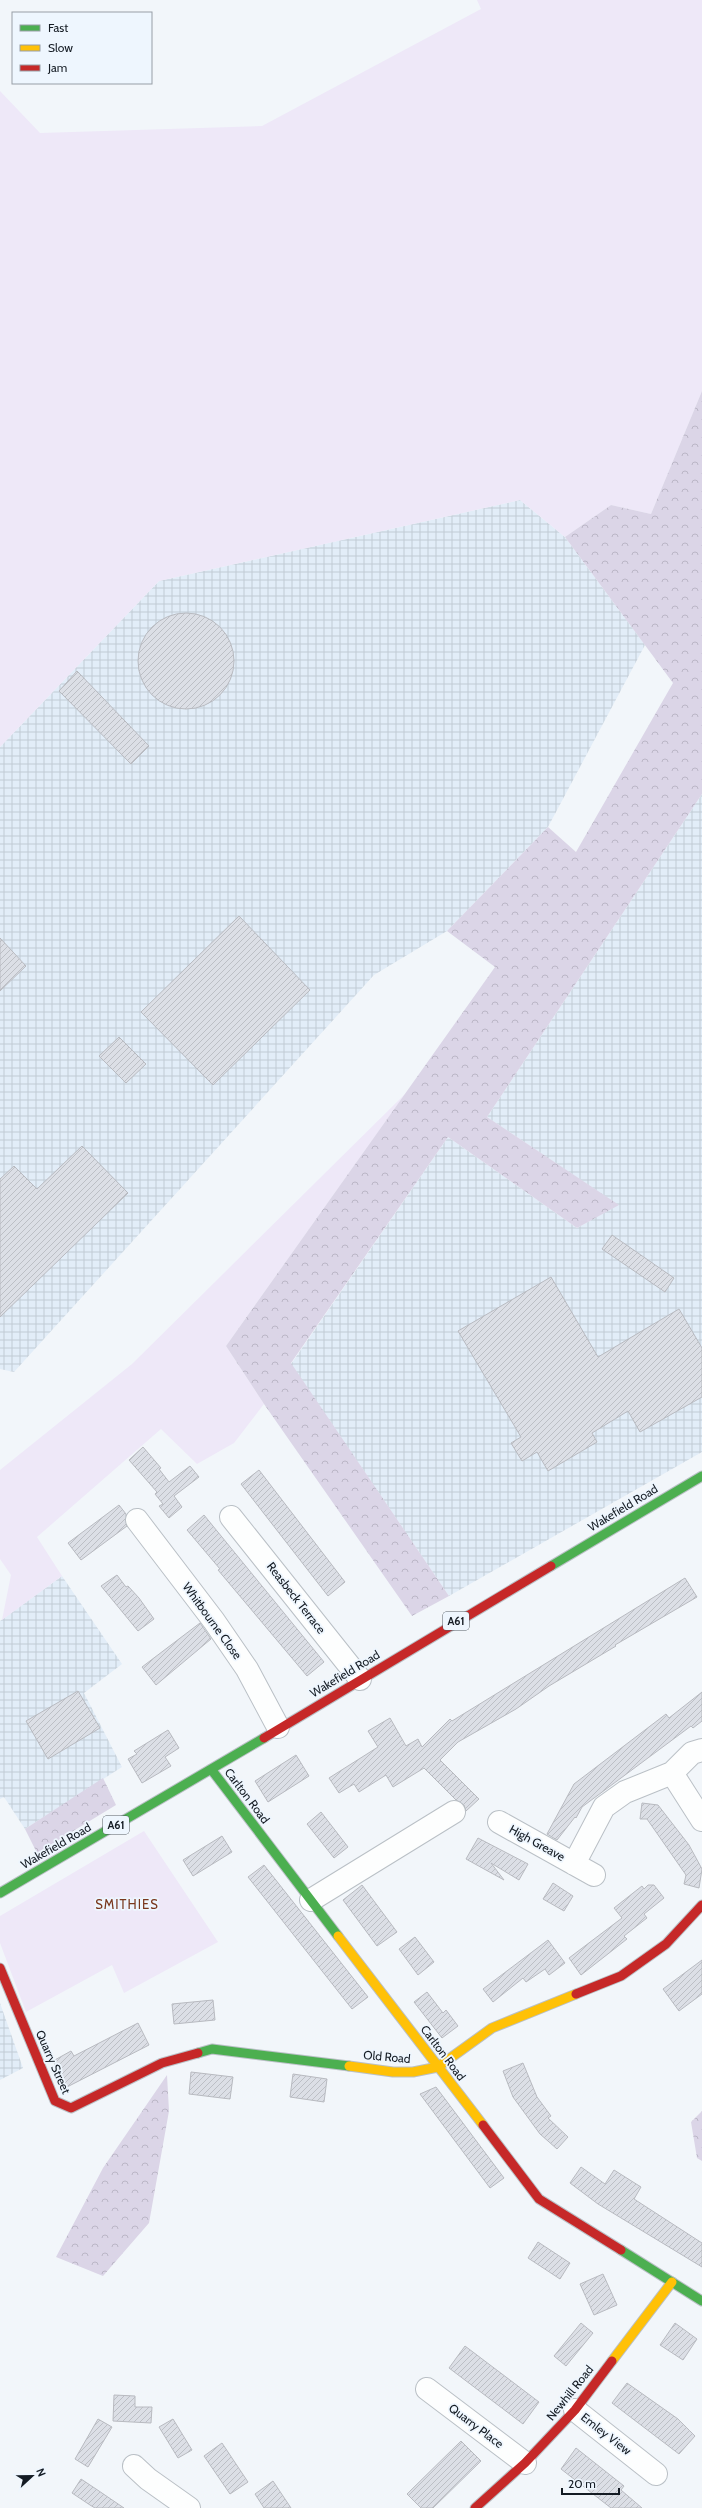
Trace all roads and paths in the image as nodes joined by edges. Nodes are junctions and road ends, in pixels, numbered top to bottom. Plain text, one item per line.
1 (702, 1476) edge
2 (232, 1517) dead end
3 (137, 1520) dead end
4 (360, 1679) junction
5 (278, 1727) junction
6 (702, 1750) edge
7 (211, 1769) junction
8 (672, 1773) junction
9 (454, 1812) dead end
10 (702, 1820) edge
11 (499, 1822) dead end
12 (574, 1864) junction
13 (594, 1875) dead end
14 (0, 1893) edge
15 (311, 1900) junction
16 (702, 1905) edge
17 (0, 1968) edge
18 (162, 2063) joint
19 (438, 2067) junction
20 (672, 2282) junction
21 (702, 2301) edge
22 (427, 2389) dead end
23 (575, 2410) junction
24 (525, 2463) junction
25 (134, 2466) dead end
26 (656, 2474) dead end
27 (189, 2508) edge
28 (475, 2508) edge

1 - 4 main road, Wakefield Road / A61
2 - 4 street, Reasbeck Terrace
3 - 5 street, Whitbourne Close
4 - 5 main road, Wakefield Road / A61
5 - 7 main road, Wakefield Road / A61
6 - 8 street, High Greave
7 - 14 main road, Wakefield Road / A61
7 - 15 main road, Carlton Road
8 - 10 street
8 - 12 street, High Greave
9 - 15 street
11 - 12 street, High Greave
12 - 13 street, High Greave
15 - 19 main road, Carlton Road
16 - 19 main road, Old Road
17 - 18 main road, Quarry Street
18 - 19 main road, Old Road
19 - 20 main road, Carlton Road
20 - 21 main road, Carlton Road
20 - 23 main road, Newhill Road
22 - 24 street, Quarry Place
23 - 24 main road, Newhill Road
23 - 26 street, Emley View
24 - 28 main road, Newhill Road
25 - 27 street

